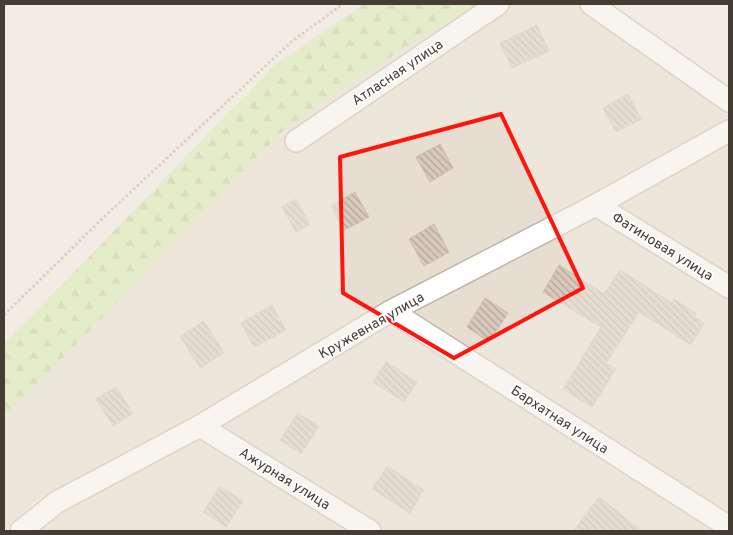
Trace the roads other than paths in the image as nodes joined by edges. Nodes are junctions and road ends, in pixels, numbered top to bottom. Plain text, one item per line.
1 (498, 4) edge
2 (591, 4) edge
3 (729, 101) edge
4 (729, 131) edge
5 (296, 140) dead end
6 (596, 205) junction
7 (729, 287) edge
8 (391, 311) junction
9 (200, 426) junction
10 (729, 527) edge
11 (21, 531) edge
12 (370, 531) edge

1 - 5 street, Атласная улица
2 - 3 street
4 - 6 street, Кружевная улица
6 - 7 street, Фатиновая улица
6 - 8 street, Кружевная улица
8 - 9 street, Кружевная улица
8 - 10 street, Бархатная улица
9 - 11 street, Кружевная улица
9 - 12 street, Ажурная улица

